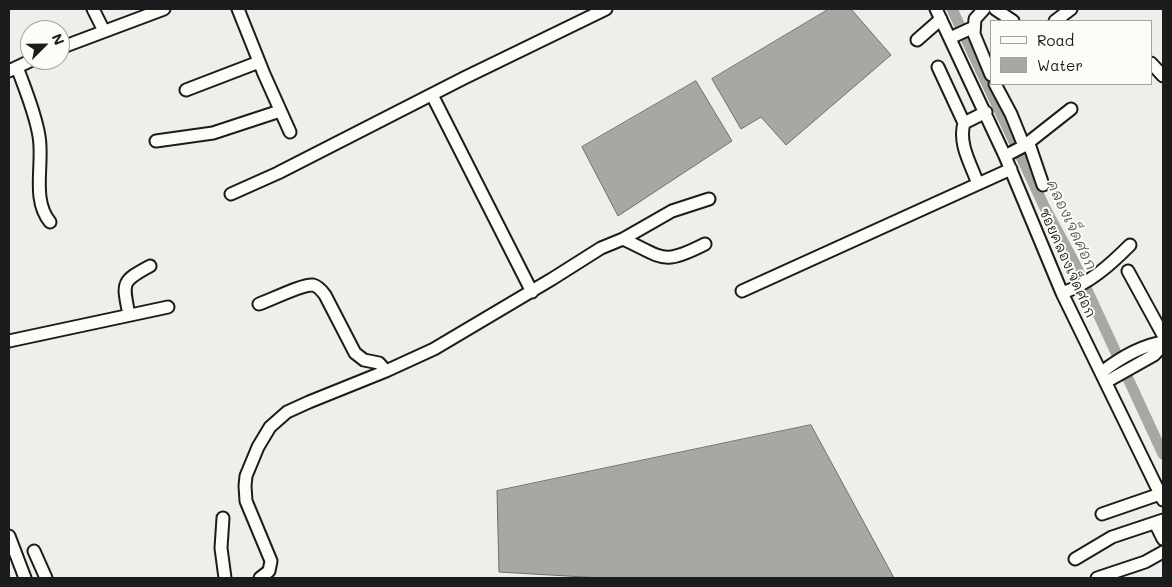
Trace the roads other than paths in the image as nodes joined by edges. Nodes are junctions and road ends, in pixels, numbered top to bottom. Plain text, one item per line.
1 (93, 9) edge
2 (164, 9) edge
3 (238, 9) edge
4 (606, 9) edge
5 (984, 9) edge
6 (1071, 9) edge
7 (1000, 10) edge
8 (938, 14) edge
9 (1012, 20) edge
10 (1056, 20) edge
11 (971, 29) junction
12 (104, 32) junction
13 (951, 38) junction
14 (917, 40) dead end
15 (70, 44) edge
16 (259, 62) junction
17 (1152, 64) edge
18 (938, 66) dead end
19 (13, 69) edge
20 (990, 74) edge
21 (1163, 76) edge
22 (996, 85) edge
23 (186, 90) dead end
24 (432, 95) junction
25 (1071, 109) dead end
26 (280, 111) junction
27 (986, 112) junction
28 (964, 123) junction
29 (290, 132) dead end
30 (156, 141) dead end
31 (1019, 149) junction
32 (1011, 169) junction
33 (978, 184) junction
34 (1043, 185) dead end
35 (231, 194) dead end
36 (709, 199) dead end
37 (50, 222) dead end
38 (623, 239) junction
39 (705, 244) dead end
40 (1130, 245) dead end
41 (150, 266) dead end
42 (1128, 270) dead end
43 (742, 291) dead end
44 (1067, 291) junction
45 (532, 292) junction
46 (259, 304) dead end
47 (168, 307) dead end
48 (129, 315) junction
49 (1163, 335) edge
50 (9, 341) edge
51 (1163, 343) edge
52 (386, 371) junction
53 (1108, 374) junction
54 (1162, 497) edge
55 (1102, 514) dead end
56 (224, 518) dead end
57 (1159, 522) edge
58 (9, 536) edge
59 (1163, 539) edge
60 (34, 551) dead end
61 (1163, 552) edge
62 (1075, 559) dead end
63 (25, 578) edge
64 (46, 578) edge
65 (225, 578) edge
66 (260, 578) edge
67 (1097, 578) edge

1 - 12 street
2 - 12 street
3 - 16 street
4 - 24 street
5 - 11 street
6 - 10 street
7 - 9 street
8 - 13 street, ซอยคลองเจ็ดศอก
8 - 14 street
11 - 13 street
11 - 20 street
12 - 15 street
13 - 27 street, ซอยคลองเจ็ดศอก
16 - 23 street
16 - 26 street
17 - 21 street
18 - 28 street
19 - 37 street
22 - 31 street
24 - 35 street
24 - 45 street
25 - 31 street
26 - 29 street
26 - 30 street
27 - 28 street
27 - 31 street, ซอยคลองเจ็ดศอก
28 - 33 street
31 - 32 street, ซอยคลองเจ็ดศอก
31 - 34 street
32 - 33 street
32 - 44 street, ซอยคลองเจ็ดศอก
33 - 43 street
36 - 38 street
38 - 39 street
38 - 45 street
40 - 44 street
41 - 48 street
42 - 49 street
44 - 53 street, ซอยคลองเจ็ดศอก
45 - 52 street
46 - 52 street
47 - 48 street
48 - 50 street
51 - 53 street
51 - 53 street
52 - 66 street
53 - 54 street, ซอยคลองเจ็ดศอก
54 - 55 street
56 - 65 street
57 - 59 street
57 - 62 street
58 - 63 street
60 - 64 street
61 - 67 street

